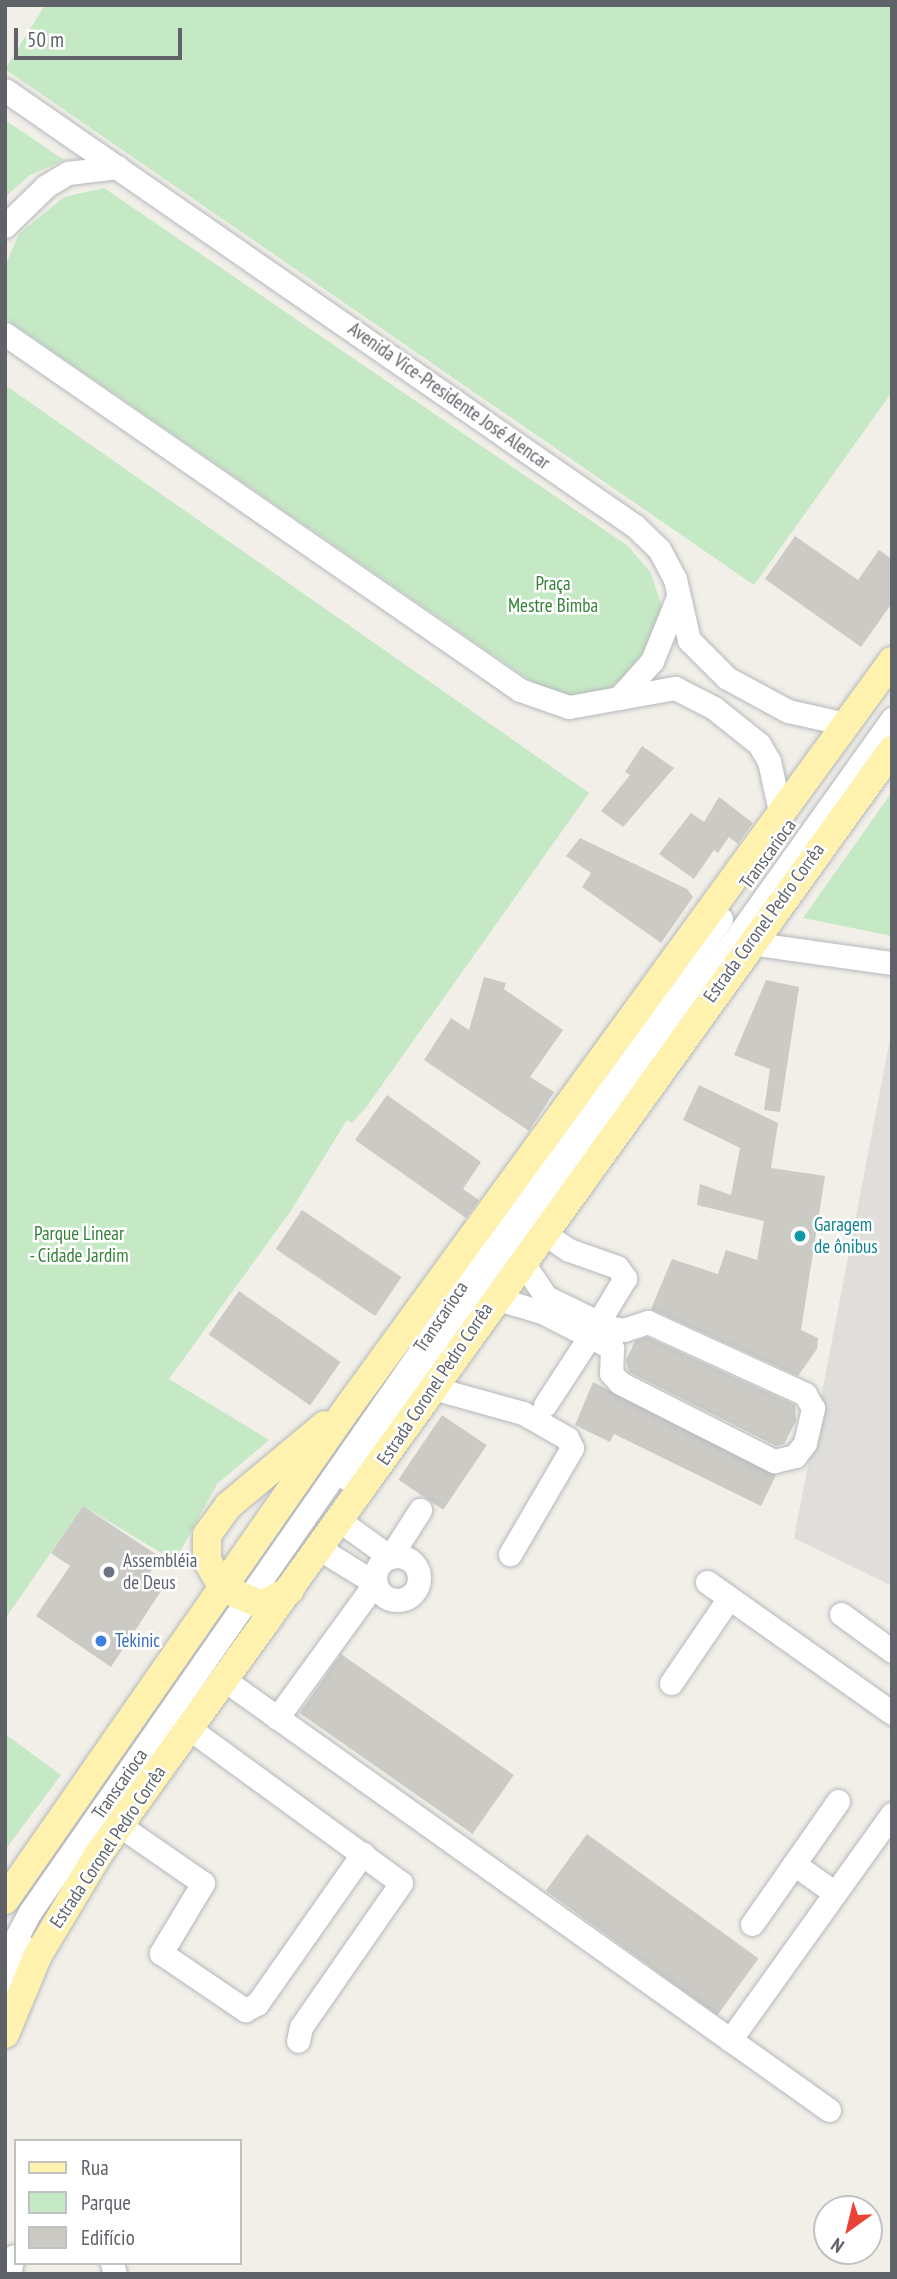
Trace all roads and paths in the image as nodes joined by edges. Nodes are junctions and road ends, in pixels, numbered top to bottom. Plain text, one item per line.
1 (5, 90) edge
2 (118, 167) junction
3 (5, 226) edge
4 (5, 334) edge
5 (678, 597) junction
6 (892, 661) edge
7 (892, 684) edge
8 (616, 700) junction
9 (892, 719) edge
10 (846, 724) junction
11 (892, 750) edge
12 (781, 816) junction
13 (749, 943) junction
14 (892, 963) edge
15 (541, 1232) junction
16 (522, 1260) junction
17 (494, 1298) junction
18 (599, 1332) junction
19 (433, 1388) junction
20 (545, 1405) dead end
21 (349, 1406) junction
22 (420, 1510) dead end
23 (340, 1521) junction
24 (320, 1549) junction
25 (510, 1555) dead end
26 (390, 1557) junction
27 (707, 1582) dead end
28 (375, 1583) junction
29 (223, 1588) junction
30 (293, 1588) junction
31 (729, 1598) junction
32 (255, 1603) junction
33 (841, 1614) dead end
34 (892, 1651) edge
35 (226, 1681) junction
36 (671, 1683) dead end
37 (892, 1713) edge
38 (277, 1718) junction
39 (190, 1729) junction
40 (838, 1801) dead end
41 (892, 1814) edge
42 (119, 1825) junction
43 (363, 1853) junction
44 (794, 1864) junction
45 (835, 1893) junction
46 (5, 1900) edge
47 (752, 1924) dead end
48 (5, 1959) edge
49 (5, 1985) edge
50 (5, 2034) edge
51 (730, 2040) junction
52 (298, 2041) dead end
53 (829, 2110) dead end

1 - 2 street, Avenida Vice-Presidente José Alencar
2 - 3 street
2 - 5 street, Avenida Vice-Presidente José Alencar
4 - 8 street
5 - 8 street
5 - 10 street, Avenida Vice-Presidente José Alencar
6 - 10 main road
7 - 32 street, Transcarioca
8 - 12 street
9 - 32 street, Transcarioca
10 - 12 main road
11 - 13 main road, Estrada Coronel Pedro Corrêa
12 - 21 main road
13 - 14 street
13 - 15 main road, Estrada Coronel Pedro Corrêa
15 - 16 main road, Estrada Coronel Pedro Corrêa
15 - 18 street
16 - 17 main road, Estrada Coronel Pedro Corrêa
16 - 18 street
17 - 18 street
17 - 19 main road, Estrada Coronel Pedro Corrêa
18 - 18 street
18 - 20 street
19 - 23 main road, Estrada Coronel Pedro Corrêa
19 - 25 street
21 - 29 main road
21 - 29 main road
22 - 26 street
23 - 24 main road, Estrada Coronel Pedro Corrêa
23 - 26 street
24 - 28 street
24 - 30 main road, Estrada Coronel Pedro Corrêa
26 - 28 street
26 - 28 street
27 - 31 street
28 - 38 street
29 - 32 main road
29 - 46 main road
30 - 32 main road
30 - 35 main road, Estrada Coronel Pedro Corrêa
31 - 36 street
31 - 37 street
32 - 48 street, Transcarioca
32 - 49 street, Transcarioca
33 - 34 street
35 - 38 street
35 - 39 main road, Estrada Coronel Pedro Corrêa
38 - 51 street
39 - 42 main road, Estrada Coronel Pedro Corrêa
39 - 43 street
40 - 44 street
41 - 45 street
42 - 43 street
42 - 50 main road, Estrada Coronel Pedro Corrêa
43 - 52 street
44 - 45 street
44 - 47 street
45 - 51 street
51 - 53 street

